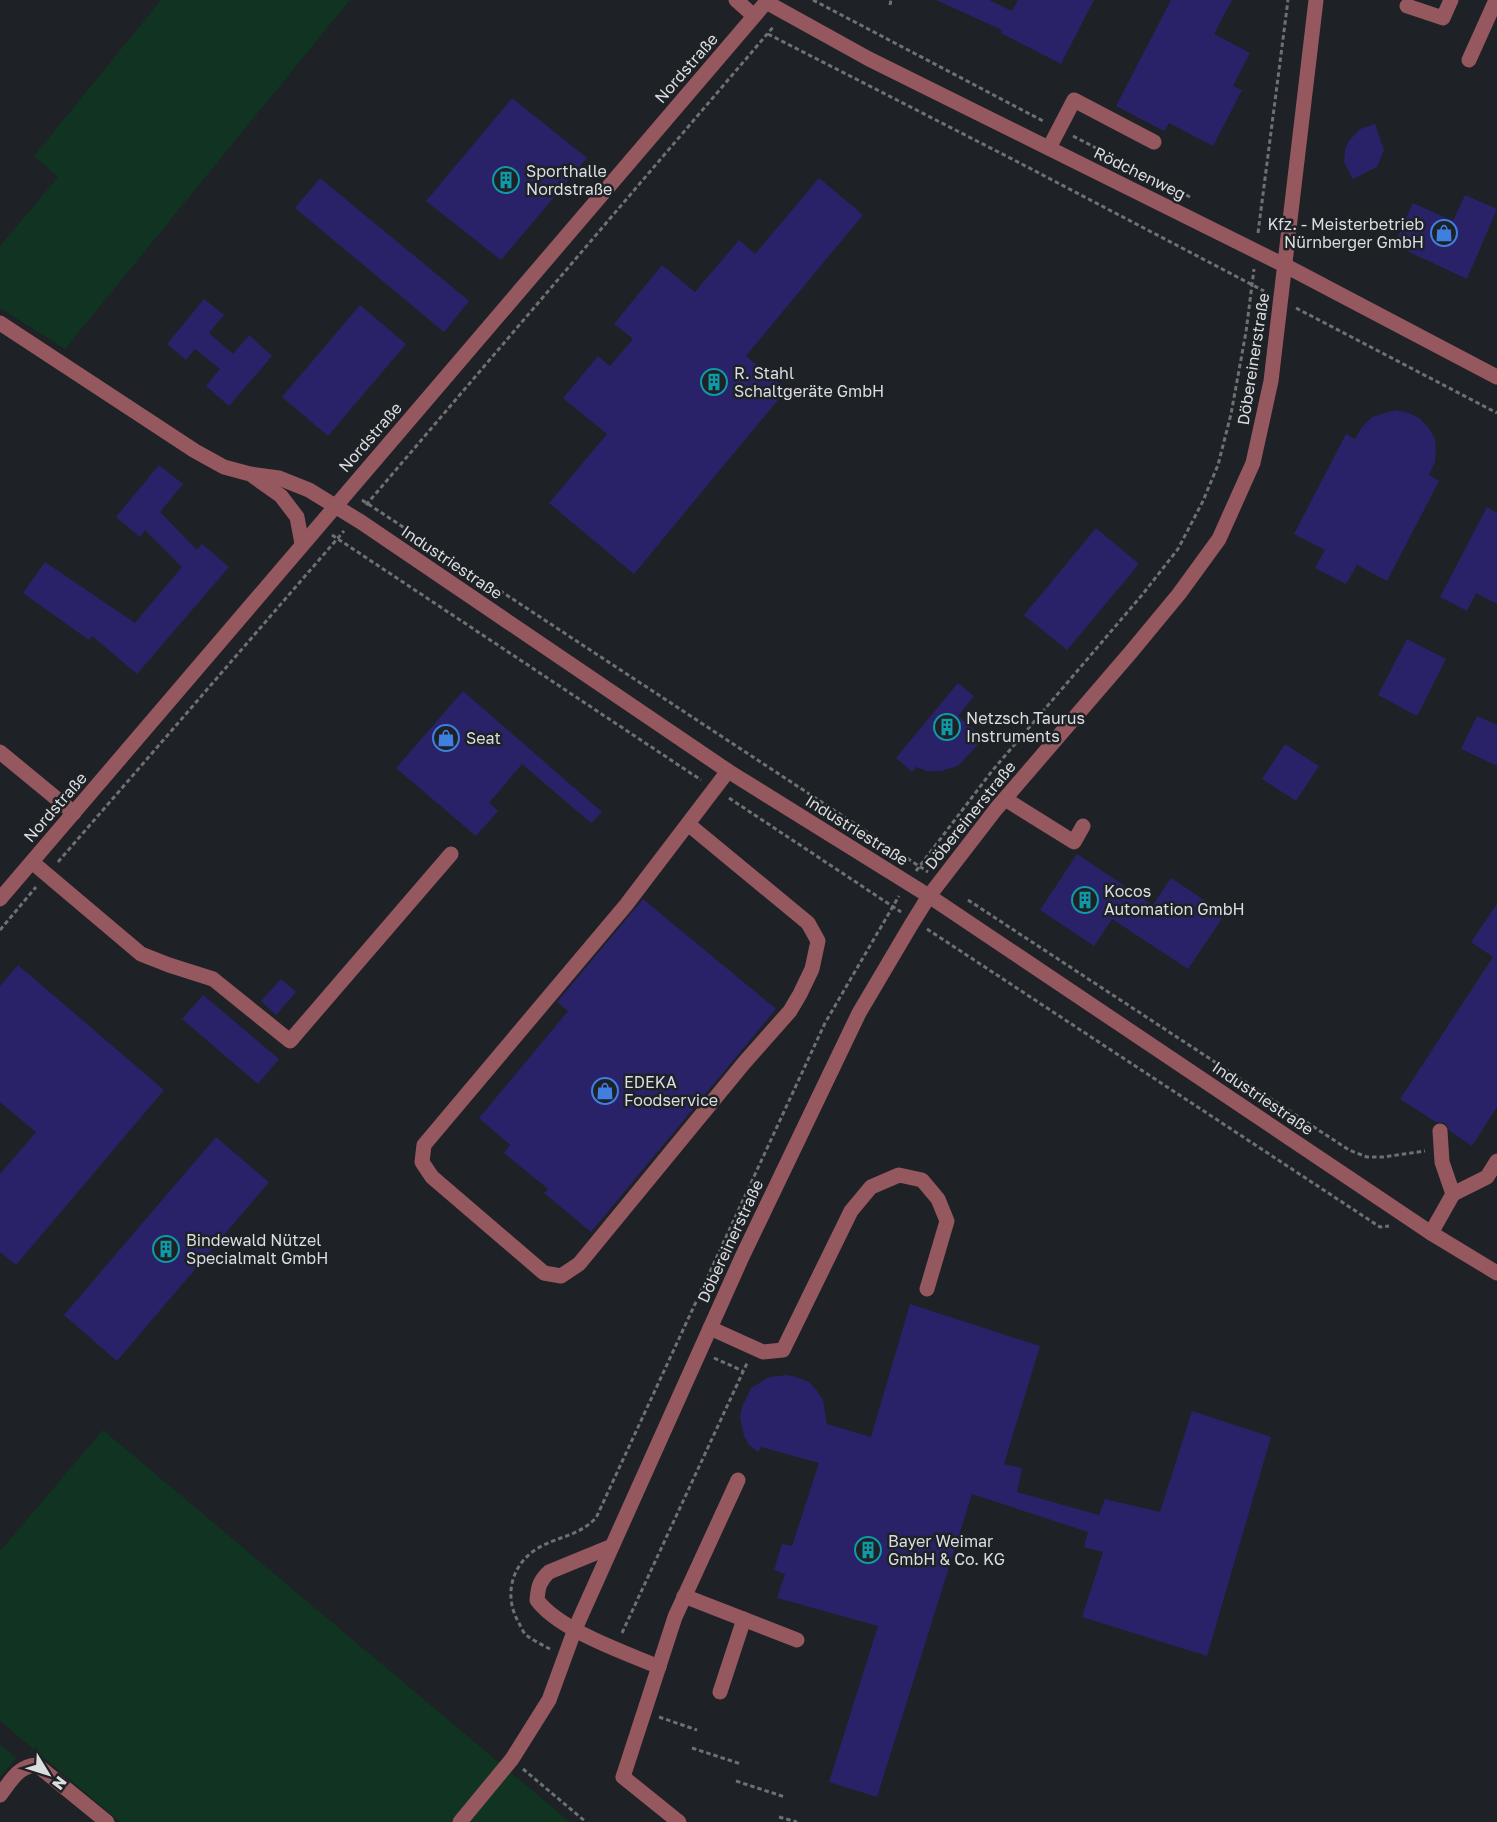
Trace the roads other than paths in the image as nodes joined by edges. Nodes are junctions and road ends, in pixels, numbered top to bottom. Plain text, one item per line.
1 (736, 0) edge
2 (1316, 0) edge
3 (1451, 0) edge
4 (1496, 0) edge
5 (767, 1) edge
6 (1407, 6) dead end
7 (754, 15) junction
8 (1469, 60) dead end
9 (1154, 142) dead end
10 (1049, 148) junction
11 (1286, 266) junction
12 (0, 323) edge
13 (1497, 377) edge
14 (250, 474) junction
15 (334, 506) junction
16 (302, 544) junction
17 (0, 752) edge
18 (728, 771) junction
19 (1005, 800) junction
20 (74, 813) junction
21 (688, 824) junction
22 (1083, 826) dead end
23 (451, 854) dead end
24 (32, 862) junction
25 (929, 896) junction
26 (0, 899) edge
27 (1440, 1131) dead end
28 (1497, 1161) edge
29 (1453, 1194) junction
30 (1431, 1233) junction
31 (1497, 1273) edge
32 (927, 1289) dead end
33 (710, 1328) junction
34 (738, 1480) dead end
35 (610, 1547) junction
36 (684, 1596) junction
37 (744, 1619) junction
38 (575, 1629) junction
39 (797, 1640) dead end
40 (659, 1667) junction
41 (720, 1692) dead end
42 (0, 1795) edge
43 (107, 1822) edge
44 (460, 1822) edge
45 (679, 1822) edge

1 - 7 street
2 - 11 street, Döbereinerstraße
3 - 6 street
4 - 8 street
5 - 7 street, Nordstraße
5 - 10 street, Rödchenweg
7 - 15 street, Nordstraße
9 - 10 street
10 - 11 street, Rödchenweg
11 - 13 street, Rödchenweg
11 - 19 street, Döbereinerstraße
12 - 14 street, Industriestraße
14 - 15 street, Industriestraße
14 - 16 street, Industriestraße
15 - 16 street, Nordstraße
15 - 18 street, Industriestraße
16 - 20 street, Nordstraße
17 - 20 street
18 - 21 street
18 - 25 street, Industriestraße
19 - 22 street
19 - 25 street, Döbereinerstraße
20 - 24 street, Nordstraße
21 - 21 street
23 - 24 street
24 - 26 street, Nordstraße
25 - 30 street, Industriestraße
25 - 33 street, Döbereinerstraße
27 - 29 street
28 - 29 street
29 - 30 street
30 - 31 street, Industriestraße
32 - 33 street
33 - 35 street, Döbereinerstraße
34 - 36 street
35 - 38 street, Döbereinerstraße
35 - 38 street
36 - 37 street
36 - 40 street
37 - 39 street
37 - 41 street
38 - 40 street
38 - 44 street, Döbereinerstraße
40 - 45 street
42 - 43 street

